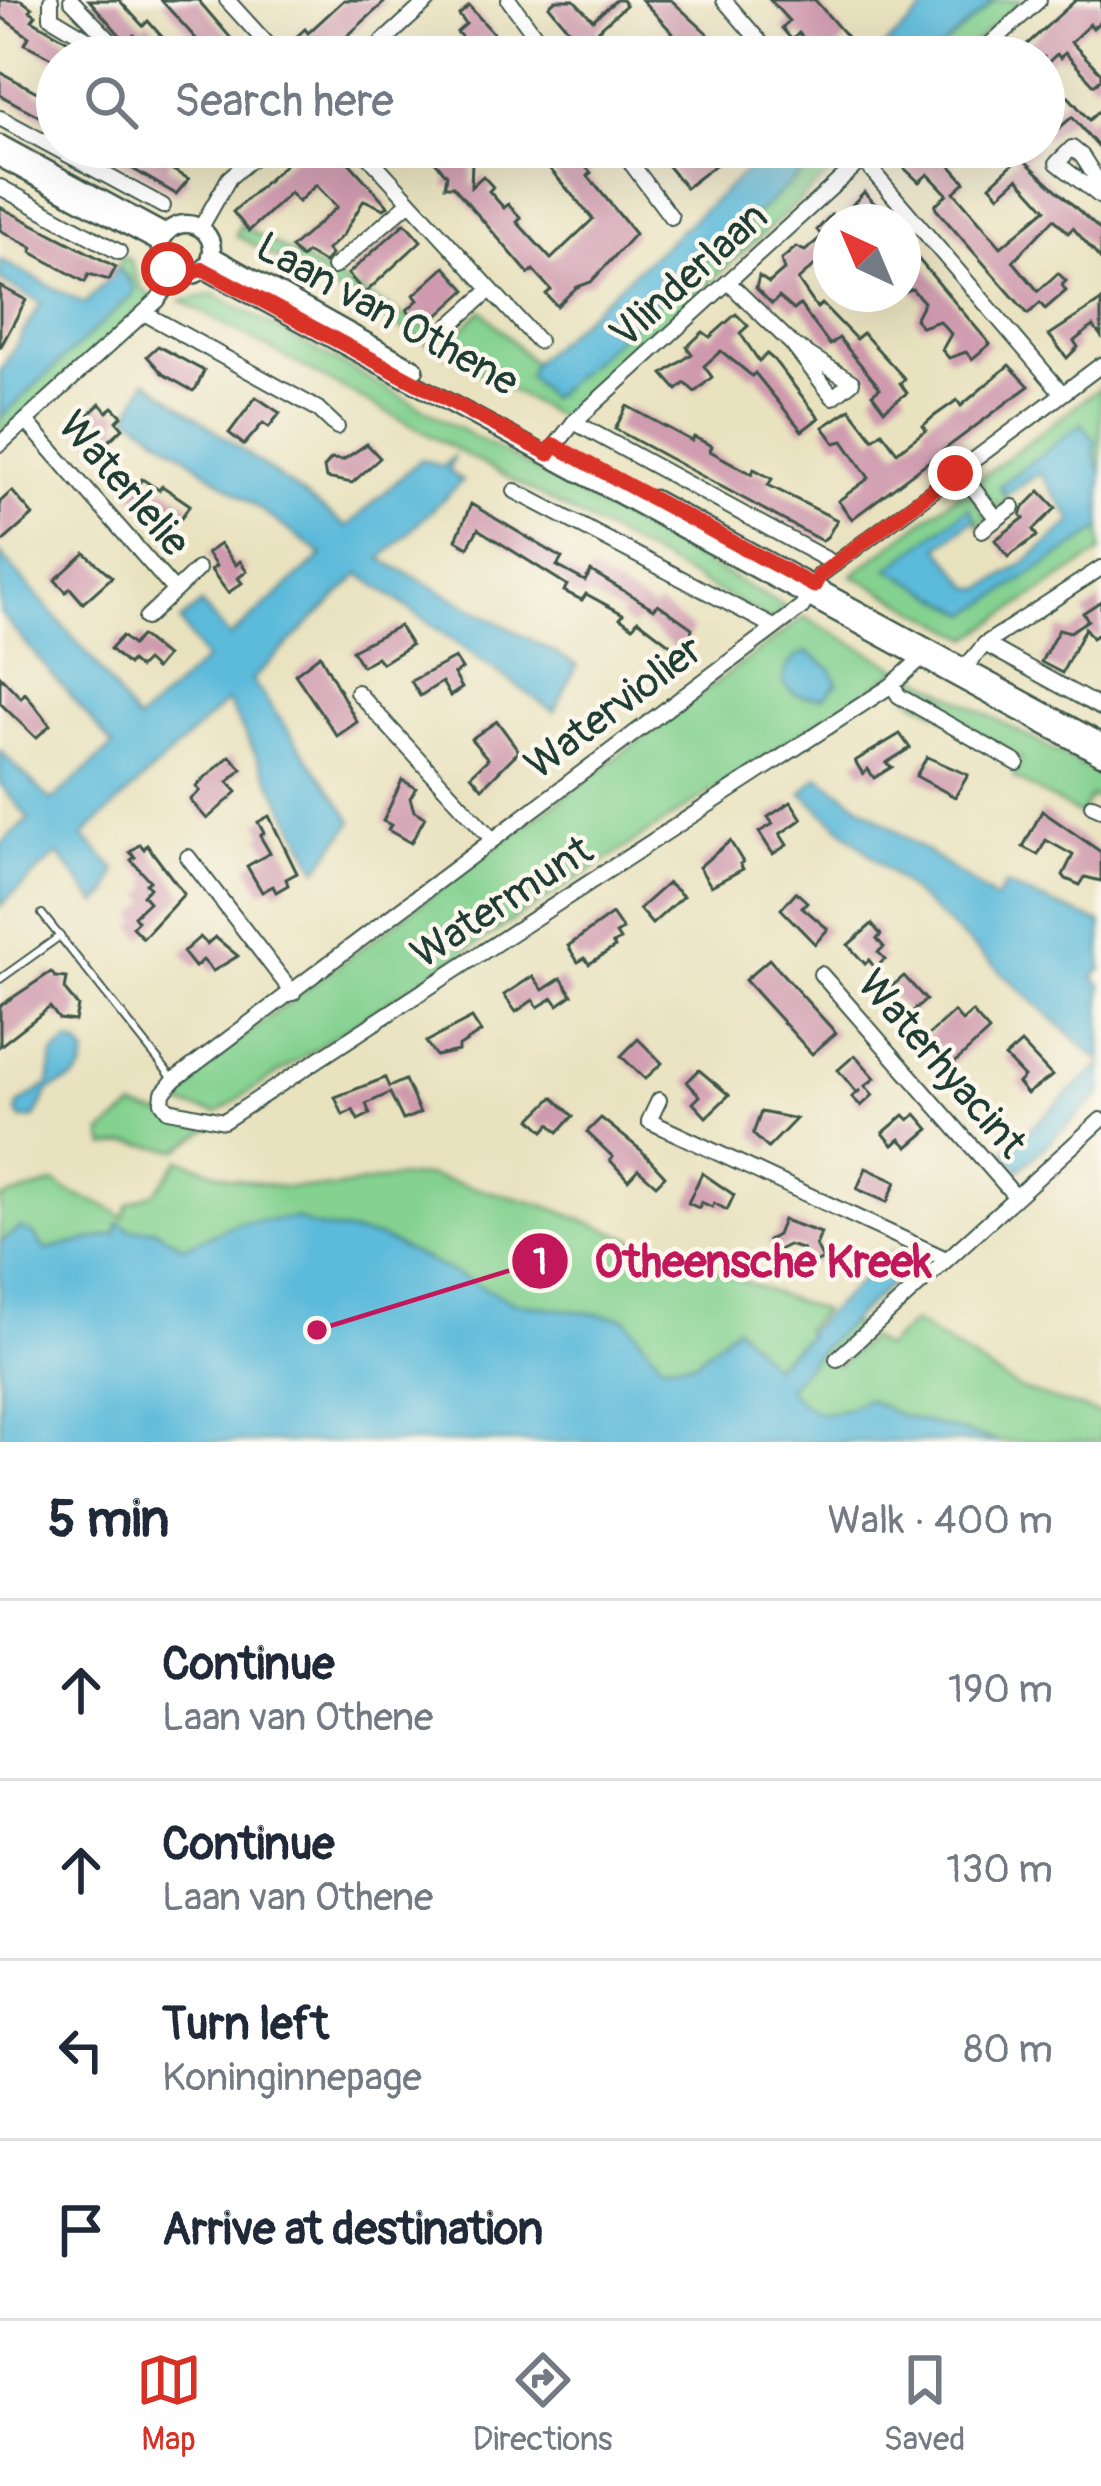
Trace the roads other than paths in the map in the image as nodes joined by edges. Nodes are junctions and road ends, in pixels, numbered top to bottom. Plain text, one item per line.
1 (51, 0) edge
2 (71, 0) edge
3 (227, 0) edge
4 (428, 0) edge
5 (509, 0) edge
6 (724, 0) edge
7 (1039, 0) edge
8 (84, 36) edge
9 (106, 36) edge
10 (260, 36) edge
11 (389, 36) edge
12 (536, 36) edge
13 (755, 36) edge
14 (999, 36) edge
15 (7, 121) edge
16 (36, 137) edge
17 (1, 149) edge
18 (1065, 155) edge
19 (94, 168) edge
20 (241, 168) edge
21 (379, 168) edge
22 (635, 168) edge
23 (852, 168) edge
24 (870, 168) edge
25 (1063, 168) edge
26 (1101, 186) edge
27 (0, 187) edge
28 (1101, 197) edge
29 (410, 202) junction
30 (164, 206) dead end
31 (671, 217) dead end
32 (200, 229) junction
33 (163, 239) junction
34 (119, 252) dead end
35 (207, 262) junction
36 (334, 267) dead end
37 (175, 274) junction
38 (729, 284) junction
39 (490, 290) junction
40 (144, 313) junction
41 (446, 329) dead end
42 (538, 341) dead end
43 (792, 344) dead end
44 (1101, 365) edge
45 (1062, 393) junction
46 (26, 421) junction
47 (574, 422) junction
48 (337, 428) dead end
49 (0, 444) edge
50 (552, 449) junction
51 (959, 470) junction
52 (515, 491) dead end
53 (1012, 507) dead end
54 (997, 519) junction
55 (982, 530) dead end
56 (835, 564) junction
57 (1101, 568) edge
58 (198, 569) dead end
59 (173, 589) junction
60 (811, 591) junction
61 (146, 618) dead end
62 (774, 627) junction
63 (985, 644) junction
64 (927, 654) junction
65 (960, 673) junction
66 (892, 685) junction
67 (357, 692) dead end
68 (1101, 708) edge
69 (1101, 742) edge
70 (1101, 756) edge
71 (1016, 764) dead end
72 (492, 838) junction
73 (188, 857) dead end
74 (42, 914) dead end
75 (60, 936) junction
76 (821, 974) dead end
77 (0, 980) edge
78 (293, 993) junction
79 (174, 1080) junction
80 (659, 1100) dead end
81 (1101, 1120) edge
82 (1015, 1196) junction
83 (944, 1258) junction
84 (837, 1359) dead end

1 - 8 street
2 - 9 street
3 - 10 street
4 - 11 street
5 - 12 street
6 - 13 street
7 - 14 street
15 - 16 street
15 - 17 street
17 - 33 street
18 - 26 street
19 - 30 street
20 - 32 street
21 - 29 street
22 - 31 street
23 - 38 street, Vlinderlaan
24 - 45 street
25 - 28 street
27 - 34 street
29 - 36 street
29 - 39 street
32 - 33 street
32 - 35 street
33 - 37 street
35 - 37 street
35 - 50 street, Laan van Othene
37 - 40 street, Waterlelie
38 - 43 street
38 - 47 street, Vlinderlaan
39 - 41 street
39 - 42 street
40 - 46 street, Waterlelie
40 - 48 street
44 - 45 street, Waterviolier
45 - 51 street, Waterviolier
46 - 49 street, Waterlelie
46 - 59 street, Waterlelie
47 - 50 street, Vlinderlaan
47 - 56 street
50 - 60 street, Laan van Othene
51 - 54 street
51 - 56 street, Waterviolier
52 - 62 street, Waterviolier
53 - 54 street
54 - 55 street
56 - 60 street, Waterviolier
57 - 63 street
58 - 59 street, Waterlelie
59 - 61 street, Waterlelie
60 - 62 street, Waterviolier
60 - 64 street, Laan van Othene
62 - 72 street, Waterviolier
63 - 65 street
63 - 68 street
64 - 65 street, Laan van Othene
64 - 66 street, Watermunt
65 - 69 street, Laan van Othene
65 - 70 street, Laan van Othene
66 - 71 street
66 - 79 street, Watermunt
67 - 72 street
72 - 78 street, Waterviolier
73 - 78 street
74 - 75 lane
75 - 77 lane
75 - 79 lane
76 - 82 street, Waterhyacint
78 - 79 street, Waterviolier
80 - 83 street
81 - 82 street, Waterhyacint
82 - 83 street, Waterhyacint
83 - 84 street, Waterhyacint

